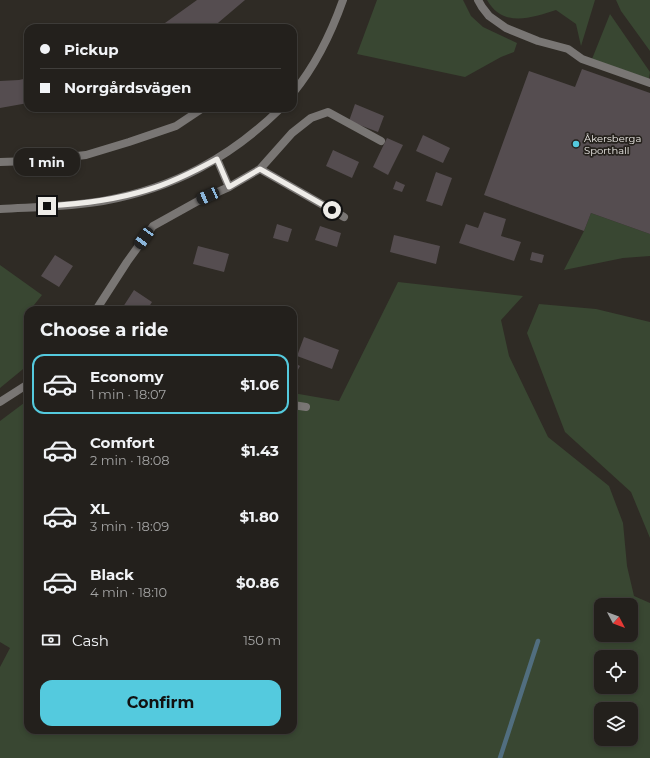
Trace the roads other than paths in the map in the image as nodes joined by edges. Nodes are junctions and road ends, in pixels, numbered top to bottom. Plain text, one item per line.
1 (343, 0) edge
2 (478, 0) edge
3 (650, 83) edge
4 (297, 88) edge
5 (197, 112) edge
6 (277, 112) edge
7 (381, 141) dead end
8 (217, 159) junction
9 (0, 162) edge
10 (260, 169) junction
11 (229, 187) junction
12 (0, 209) edge
13 (344, 217) dead end
14 (99, 306) edge
15 (24, 389) edge
16 (0, 402) edge
17 (297, 406) edge
18 (306, 407) dead end

1 - 4 street
2 - 3 street
5 - 9 street
6 - 8 street
7 - 10 street
8 - 11 street
8 - 12 street
10 - 11 street
10 - 13 street
11 - 14 street
15 - 16 street
17 - 18 street

